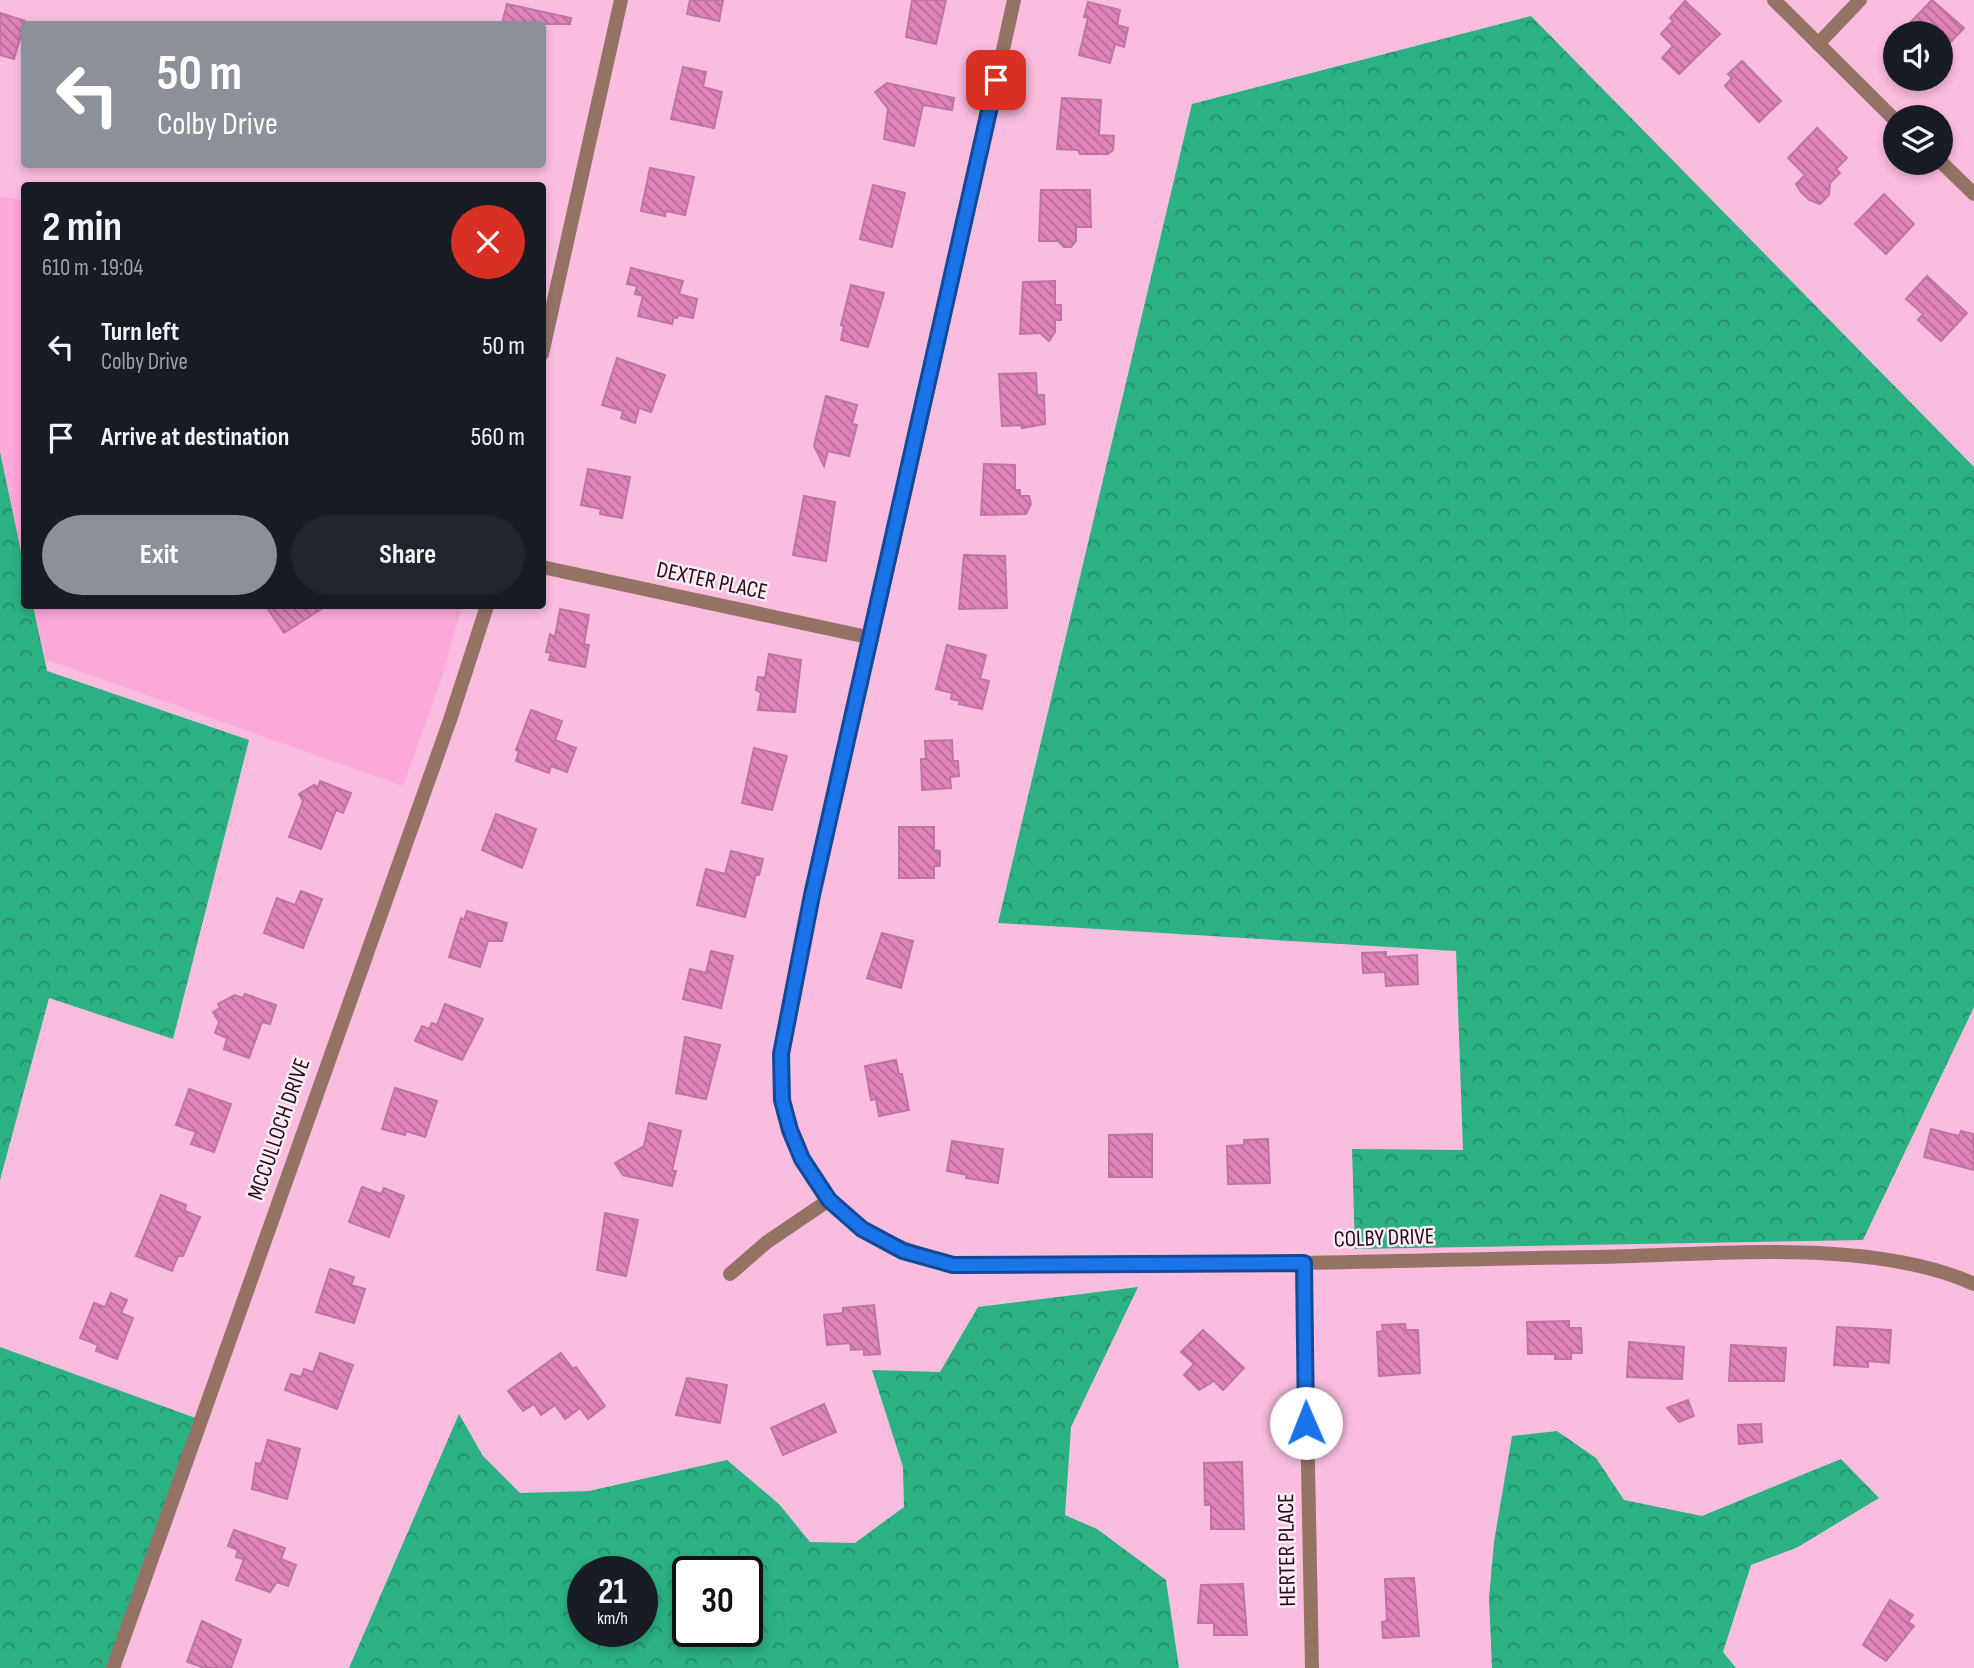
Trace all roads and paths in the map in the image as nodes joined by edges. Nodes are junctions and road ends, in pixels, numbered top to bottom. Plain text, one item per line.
1 (621, 0) edge
2 (1014, 0) edge
3 (1774, 0) edge
4 (1860, 0) edge
5 (1818, 44) junction
6 (1883, 108) edge
7 (1953, 174) edge
8 (1974, 194) edge
9 (546, 336) edge
10 (546, 569) edge
11 (486, 609) edge
12 (872, 638) junction
13 (829, 1200) junction
14 (1304, 1263) junction
15 (730, 1274) dead end
16 (1974, 1284) edge
17 (113, 1668) edge
18 (1312, 1668) edge

1 - 9 street
2 - 12 street, COLBY DRIVE
3 - 5 street
4 - 5 street
5 - 6 street
7 - 8 street
10 - 12 street, DEXTER PLACE
11 - 17 street, MCCULLOCH DRIVE
12 - 13 street, COLBY DRIVE
13 - 14 street, COLBY DRIVE
13 - 15 street
14 - 16 street, COLBY DRIVE
14 - 18 street, HERTER PLACE

